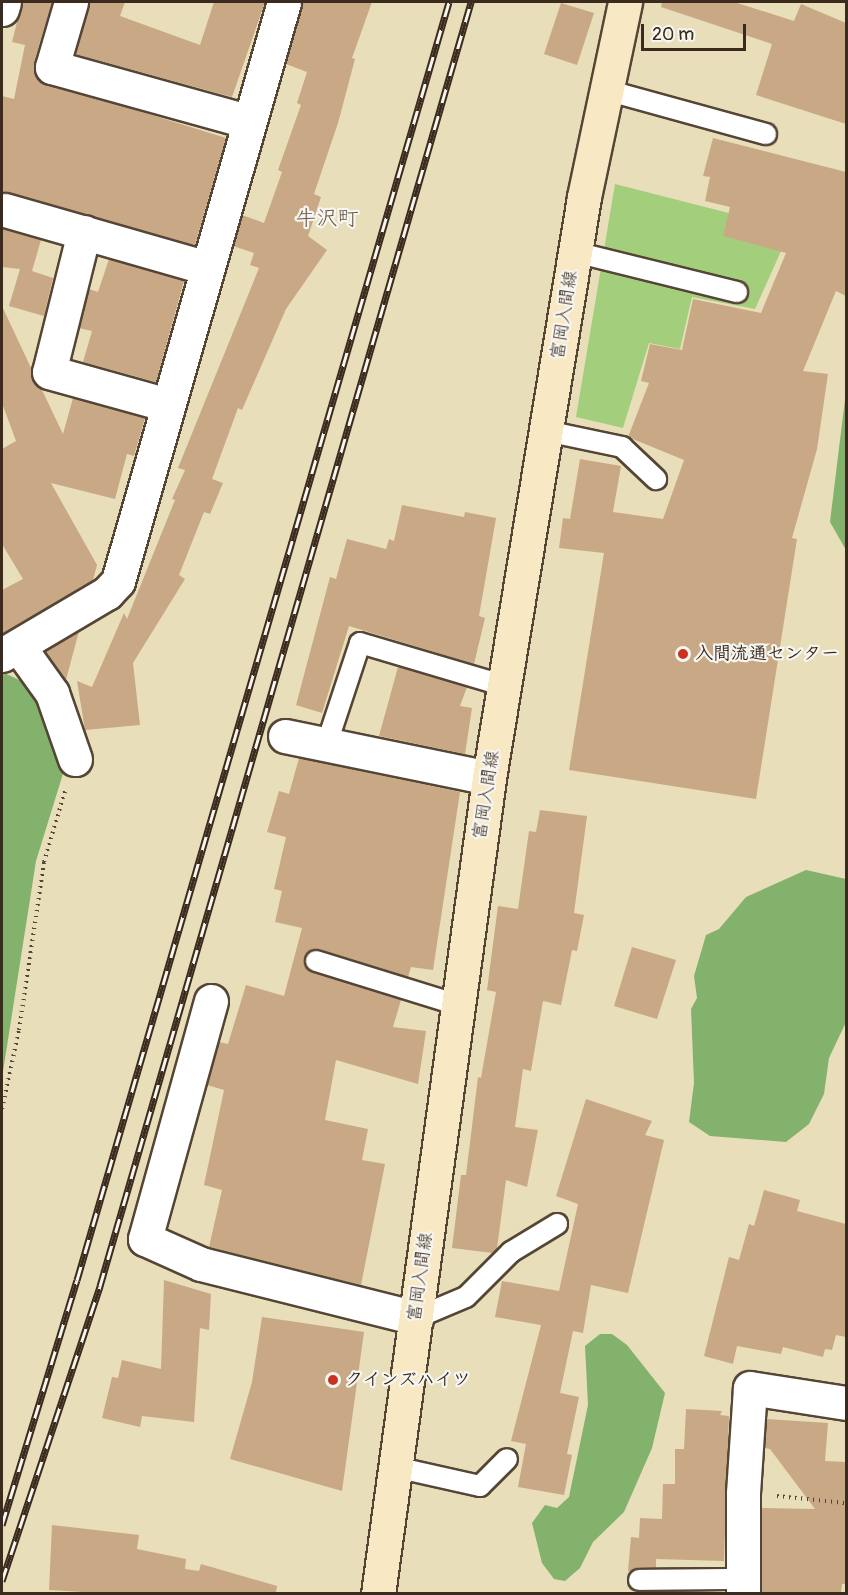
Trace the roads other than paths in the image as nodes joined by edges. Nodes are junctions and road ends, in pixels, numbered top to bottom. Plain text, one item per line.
1 (4, 2) edge
2 (71, 2) edge
3 (284, 2) edge
4 (625, 2) edge
5 (2, 9) edge
6 (606, 90) junction
7 (247, 121) junction
8 (766, 134) dead end
9 (4, 210) dead end
10 (84, 232) junction
11 (575, 252) junction
12 (207, 268) junction
13 (737, 292) dead end
14 (168, 405) junction
15 (546, 431) junction
16 (656, 479) dead end
17 (10, 651) edge
18 (505, 686) junction
19 (285, 736) dead end
20 (327, 743) junction
21 (75, 759) road end
22 (489, 778) junction
23 (316, 961) dead end
24 (211, 1001) dead end
25 (458, 1005) junction
26 (557, 1224) dead end
27 (416, 1318) junction
28 (846, 1403) edge
29 (507, 1459) dead end
30 (395, 1467) junction
31 (639, 1580) dead end
32 (743, 1586) edge
33 (378, 1593) edge

1 - 5 street
2 - 7 street
3 - 7 street
4 - 6 main road, 富岡入間線
6 - 8 lane
6 - 11 main road, 富岡入間線
7 - 12 street
9 - 10 street
10 - 12 street
10 - 14 street
11 - 13 lane
11 - 15 main road, 富岡入間線
12 - 14 street
14 - 17 street
15 - 16 lane
15 - 18 main road, 富岡入間線
17 - 21 street
18 - 20 lane
18 - 22 main road, 富岡入間線
19 - 20 street
20 - 22 street
22 - 25 main road, 富岡入間線
23 - 25 lane
24 - 27 street
25 - 27 main road, 富岡入間線
26 - 27 lane
27 - 30 main road, 富岡入間線
28 - 32 street
29 - 30 lane
30 - 33 main road, 富岡入間線
31 - 32 lane

